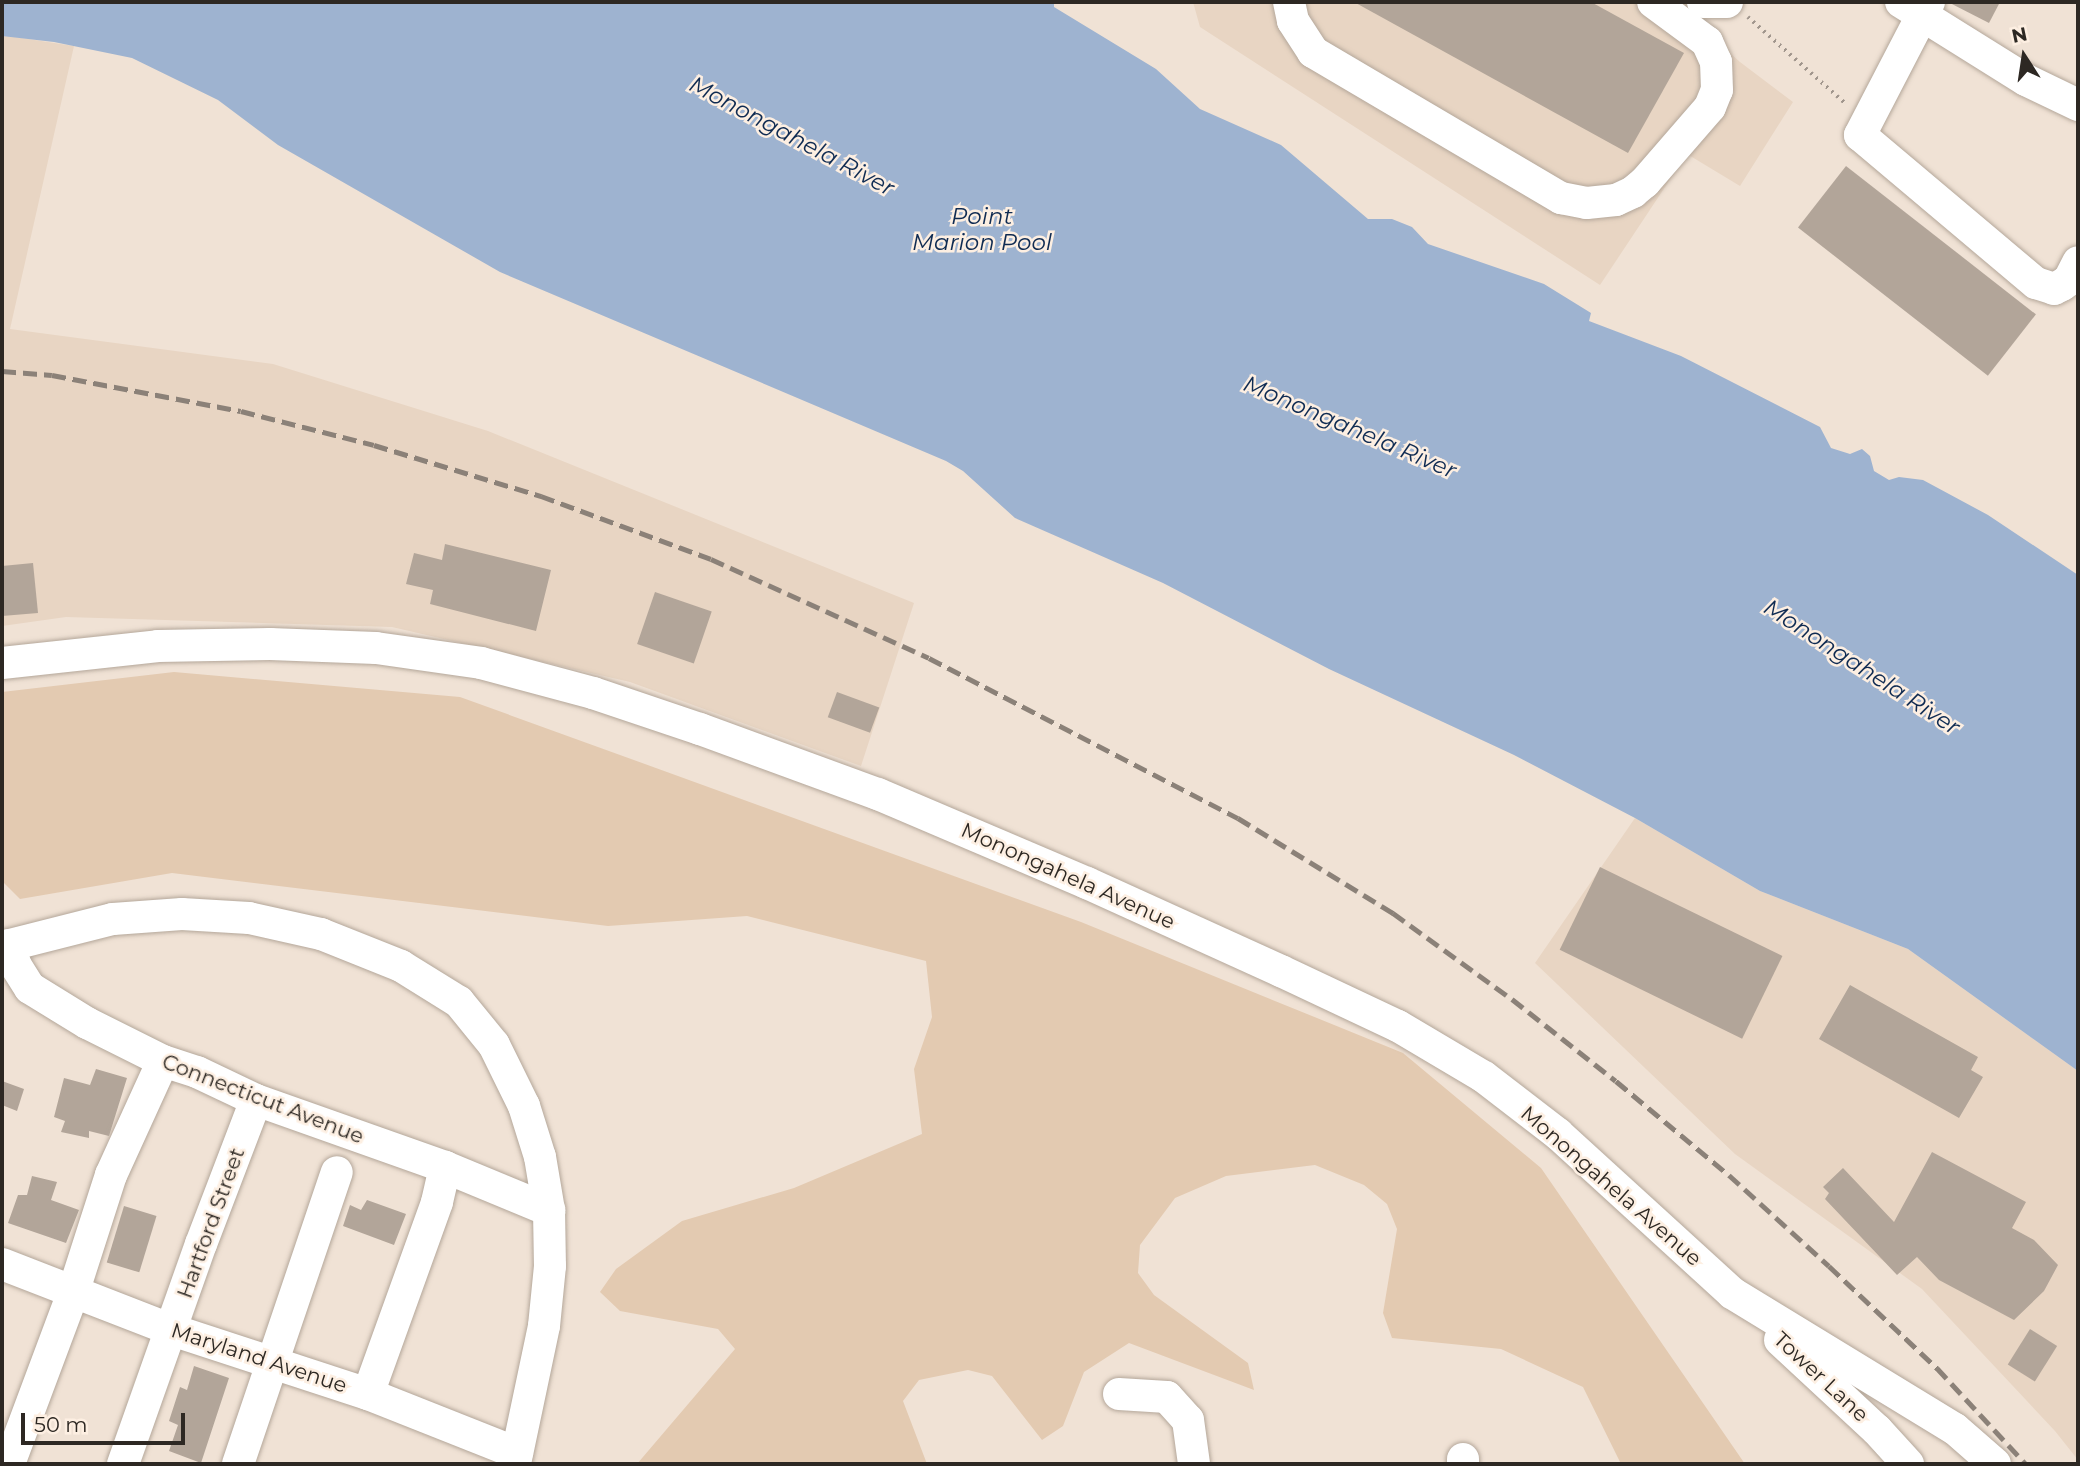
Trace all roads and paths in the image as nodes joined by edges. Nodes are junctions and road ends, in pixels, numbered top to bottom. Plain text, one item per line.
1 (1289, 2) edge
2 (1653, 2) edge
3 (1703, 2) edge
4 (1727, 2) edge
5 (1917, 6) edge
6 (2078, 105) edge
7 (2078, 262) edge
8 (2, 663) edge
9 (6, 946) edge
10 (163, 1060) junction
11 (256, 1100) junction
12 (445, 1167) junction
13 (337, 1172) dead end
14 (549, 1210) junction
15 (2, 1264) edge
16 (74, 1290) junction
17 (1731, 1293) junction
18 (172, 1330) junction
19 (271, 1360) junction
20 (368, 1394) junction
21 (1119, 1394) dead end
22 (516, 1459) edge
23 (9, 1464) edge
24 (123, 1464) edge
25 (238, 1464) edge
26 (1194, 1464) edge
27 (1908, 1464) edge
28 (1995, 1464) edge

1 - 2 street
3 - 4 street
5 - 6 street
5 - 7 street
8 - 17 street, Monongahela Avenue
9 - 10 street, Connecticut Avenue
9 - 14 street
10 - 11 street, Connecticut Avenue
10 - 16 street
11 - 12 street, Connecticut Avenue
11 - 18 street, Hartford Street
12 - 14 street, Connecticut Avenue
12 - 20 street
13 - 19 street
14 - 22 street
15 - 16 street, Maryland Avenue
16 - 18 street, Maryland Avenue
16 - 23 street
17 - 27 street, Tower Lane
17 - 28 street, Monongahela Avenue
18 - 19 street, Maryland Avenue
18 - 24 street, Hartford Street
19 - 20 street, Maryland Avenue
19 - 25 street
20 - 22 street, Maryland Avenue
21 - 26 street

